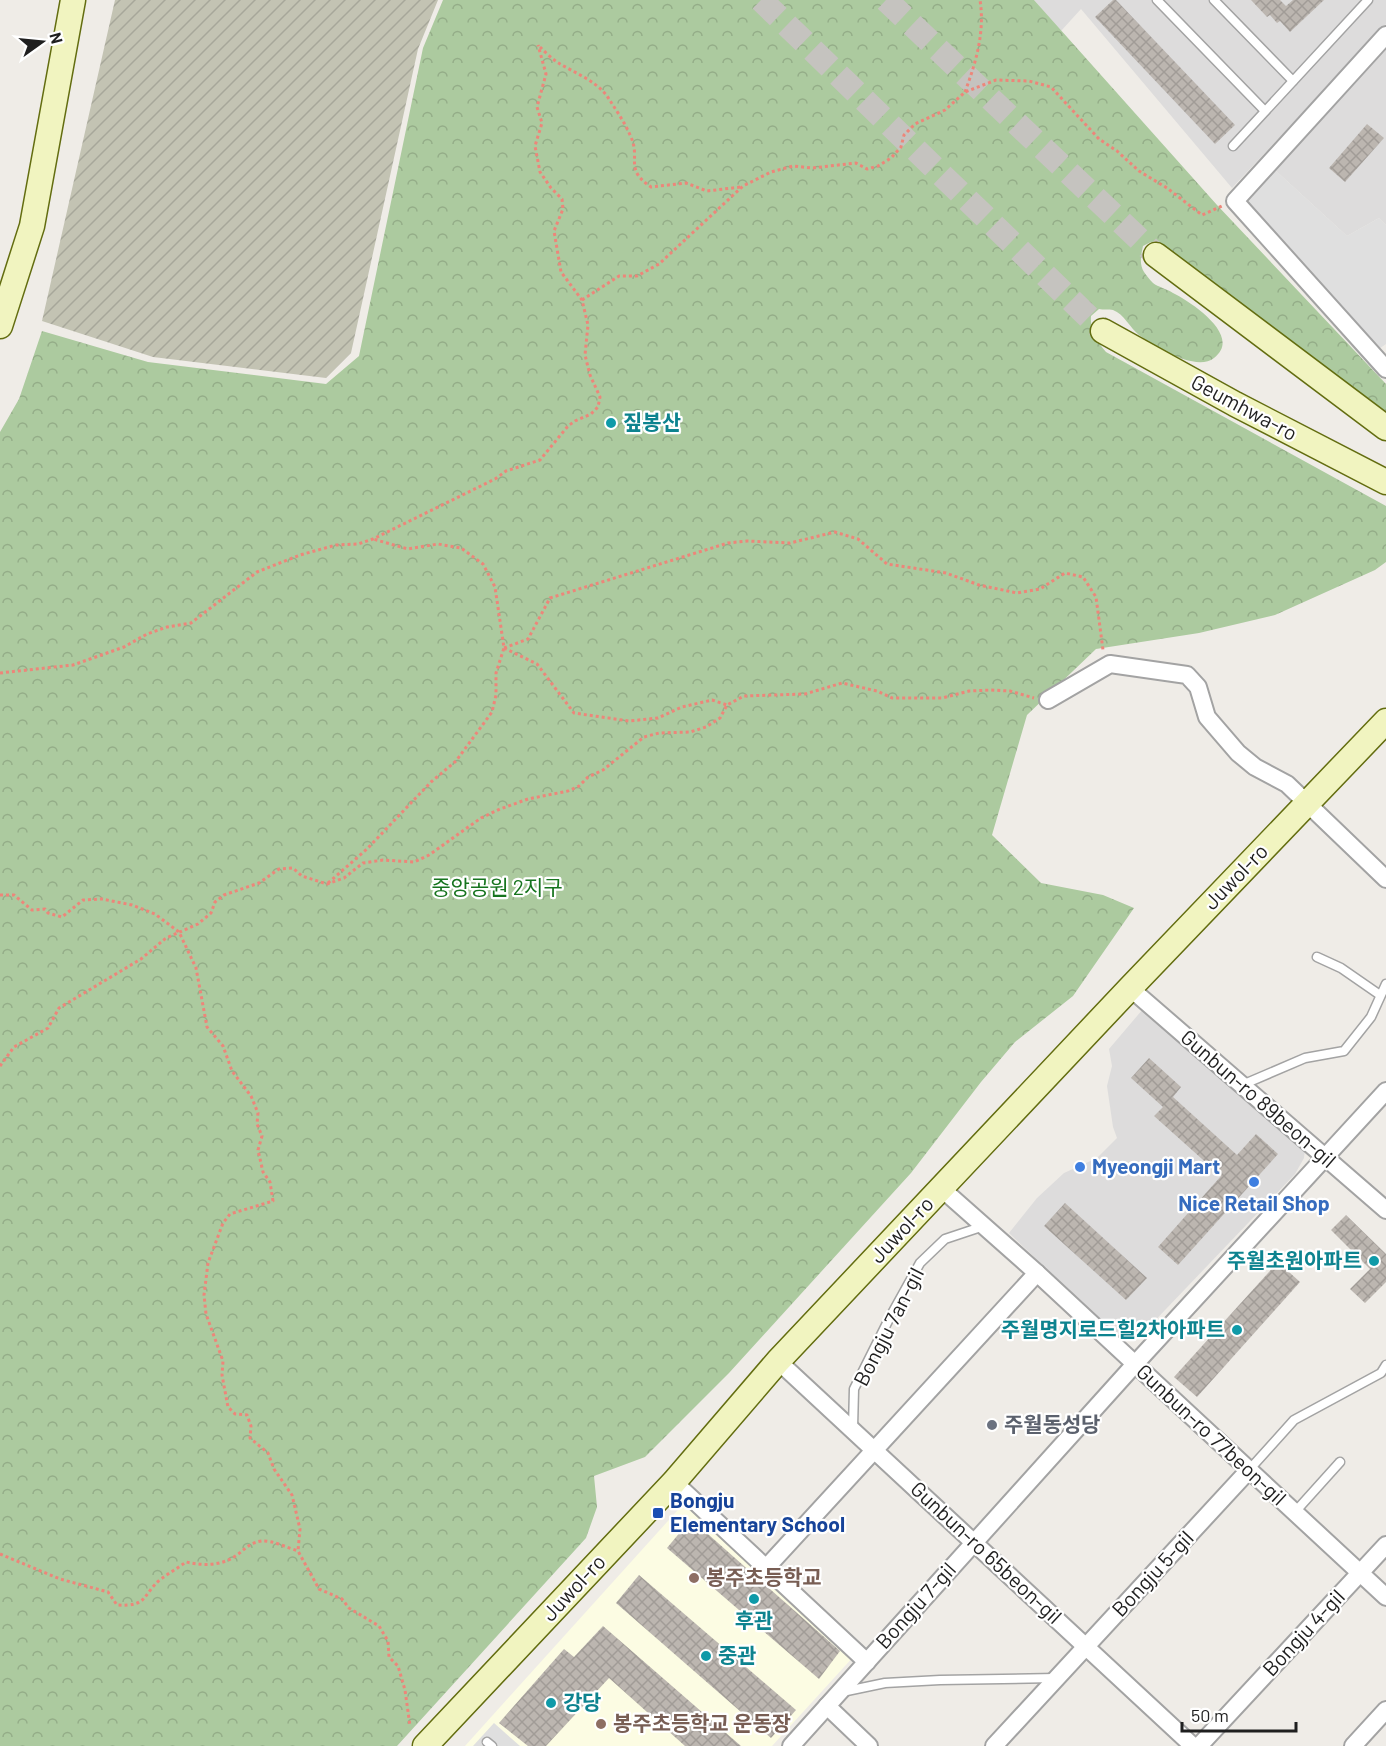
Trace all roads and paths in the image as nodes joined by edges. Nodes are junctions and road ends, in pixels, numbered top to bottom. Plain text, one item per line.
1 (73, 0) edge
2 (980, 0) edge
3 (1157, 0) edge
4 (1214, 0) edge
5 (1368, 0) edge
6 (1386, 35) edge
7 (1293, 81) junction
8 (965, 92) junction
9 (1265, 111) junction
10 (1233, 146) dead end
11 (743, 186) junction
12 (1236, 201) junction
13 (1156, 255) tunnel mouth
14 (582, 300) junction
15 (0, 326) edge
16 (1103, 331) tunnel mouth
17 (1386, 369) edge
18 (1386, 428) edge
19 (1386, 482) edge
20 (373, 539) junction
21 (504, 648) junction
22 (1110, 664) junction
23 (0, 673) edge
24 (1048, 700) joint
25 (727, 705) junction
26 (1386, 721) edge
27 (1308, 802) junction
28 (1386, 879) edge
29 (327, 884) junction
30 (0, 895) edge
31 (178, 932) junction
32 (1317, 957) dead end
33 (1386, 984) edge
34 (1130, 988) junction
35 (1380, 995) junction
36 (0, 1066) edge
37 (1241, 1085) junction
38 (1386, 1091) edge
39 (1325, 1157) junction
40 (941, 1188) junction
41 (1386, 1210) edge
42 (984, 1226) junction
43 (1037, 1273) junction
44 (778, 1360) junction
45 (1135, 1364) junction
46 (1386, 1365) edge
47 (852, 1429) junction
48 (875, 1449) junction
49 (1340, 1462) dead end
50 (1249, 1470) junction
51 (674, 1482) junction
52 (1295, 1512) junction
53 (974, 1542) junction
54 (1386, 1545) edge
55 (298, 1551) junction
56 (0, 1554) edge
57 (766, 1568) junction
58 (1360, 1573) junction
59 (1386, 1596) edge
60 (1086, 1646) junction
61 (867, 1662) junction
62 (1057, 1678) junction
63 (839, 1693) junction
64 (827, 1706) junction
65 (1386, 1710) edge
66 (410, 1726) dead end
67 (1362, 1743) edge
68 (425, 1746) edge
69 (791, 1746) edge
70 (869, 1746) edge
71 (994, 1746) edge
72 (1193, 1746) edge
73 (1199, 1746) edge

1 - 15 street
2 - 8 path
3 - 9 lane
4 - 7 lane
5 - 7 lane
6 - 12 street
7 - 9 lane
8 - 11 path
8 - 12 path
9 - 10 lane
11 - 14 path
11 - 14 path
12 - 17 street
13 - 18 street
14 - 20 path
16 - 19 street, Geumhwa-ro
20 - 21 path
20 - 23 path
21 - 22 path
21 - 25 path
21 - 29 path
22 - 24 street
22 - 27 street
24 - 25 path
25 - 29 path
26 - 27 street, Juwol-ro
27 - 28 street
27 - 34 street, Juwol-ro
29 - 31 path
30 - 31 path
31 - 36 path
31 - 55 path
32 - 35 lane
33 - 35 lane
34 - 37 street, Gunbun-ro 89beon-gil
34 - 40 street, Juwol-ro
35 - 37 lane
37 - 39 street, Gunbun-ro 89beon-gil
38 - 39 street, Bongju 7-gil
39 - 41 street, Gunbun-ro 89beon-gil
39 - 45 street, Bongju 7-gil
40 - 42 street, Gunbun-ro 77beon-gil
40 - 44 street, Juwol-ro
42 - 43 street, Gunbun-ro 77beon-gil
42 - 47 lane, Bongju 7an-gil
43 - 45 street, Gunbun-ro 77beon-gil
43 - 48 street
44 - 47 street, Gunbun-ro 65beon-gil
44 - 51 street, Juwol-ro
45 - 50 street, Gunbun-ro 77beon-gil
45 - 53 street, Bongju 7-gil
46 - 50 lane
47 - 48 street, Gunbun-ro 65beon-gil
48 - 53 street, Gunbun-ro 65beon-gil
48 - 57 street
49 - 52 lane
50 - 52 street, Gunbun-ro 77beon-gil
50 - 60 street, Bongju 5-gil
51 - 57 street, Bongju 7-gil
51 - 68 street, Juwol-ro
52 - 58 street, Gunbun-ro 77beon-gil
53 - 60 street, Gunbun-ro 65beon-gil
53 - 61 street, Bongju 7-gil
54 - 58 street, Bongju 4-gil
55 - 56 path
55 - 66 path
57 - 61 street, Bongju 7-gil
58 - 59 street, Gunbun-ro 77beon-gil
58 - 73 street, Bongju 4-gil
60 - 62 street, Bongju 5-gil
60 - 72 street, Gunbun-ro 65beon-gil
61 - 63 street, Bongju 7-gil
62 - 63 lane, Bongju 7-gil
62 - 71 street, Bongju 5-gil
63 - 64 street, Bongju 7-gil
64 - 69 street, Bongju 7-gil
64 - 70 street
65 - 67 street

